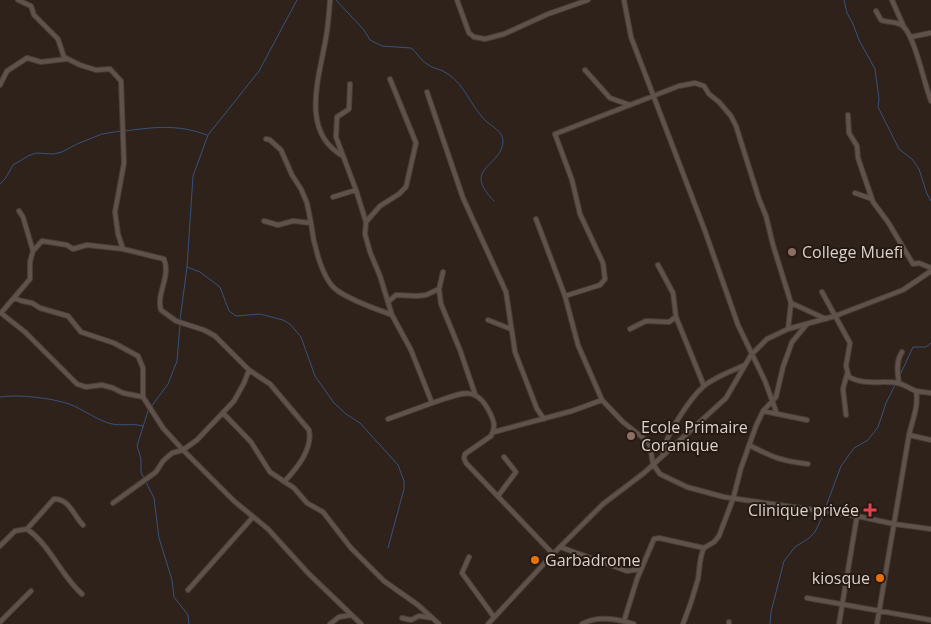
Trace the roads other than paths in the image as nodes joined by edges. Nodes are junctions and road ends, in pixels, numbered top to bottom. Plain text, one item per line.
1 (18, 0) edge
2 (330, 0) edge
3 (457, 0) edge
4 (588, 0) edge
5 (624, 0) edge
6 (892, 0) edge
7 (876, 11) dead end
8 (904, 26) junction
9 (930, 33) edge
10 (911, 37) junction
11 (67, 59) junction
12 (585, 70) dead end
13 (390, 79) dead end
14 (350, 84) dead end
15 (0, 85) edge
16 (427, 92) dead end
17 (654, 95) junction
18 (931, 100) edge
19 (630, 105) junction
20 (848, 115) dead end
21 (266, 139) dead end
22 (344, 156) junction
23 (356, 190) junction
24 (855, 193) dead end
25 (333, 197) dead end
26 (872, 199) junction
27 (19, 212) dead end
28 (536, 219) dead end
29 (264, 221) dead end
30 (366, 222) junction
31 (311, 223) junction
32 (123, 249) junction
33 (33, 250) junction
34 (658, 265) dead end
35 (930, 267) edge
36 (443, 272) dead end
37 (439, 289) junction
38 (822, 292) dead end
39 (565, 296) junction
40 (14, 298) junction
41 (388, 302) junction
42 (791, 303) junction
43 (0, 307) edge
44 (2, 312) edge
45 (392, 315) junction
46 (835, 316) junction
47 (676, 317) junction
48 (826, 319) junction
49 (488, 320) dead end
50 (807, 324) junction
51 (511, 329) junction
52 (630, 329) dead end
53 (788, 329) junction
54 (902, 352) dead end
55 (751, 355) junction
56 (745, 365) junction
57 (249, 370) junction
58 (847, 374) junction
59 (899, 383) junction
60 (704, 386) junction
61 (916, 391) junction
62 (931, 393) edge
63 (475, 394) junction
64 (143, 397) junction
65 (602, 400) junction
66 (772, 402) junction
67 (432, 403) junction
68 (763, 411) junction
69 (223, 413) junction
70 (777, 414) junction
71 (846, 415) dead end
72 (388, 419) dead end
73 (544, 419) junction
74 (807, 420) dead end
75 (494, 432) junction
76 (909, 435) junction
77 (931, 440) edge
78 (749, 445) junction
79 (183, 450) junction
80 (663, 455) junction
81 (504, 457) dead end
82 (653, 464) junction
83 (808, 464) dead end
84 (285, 481) junction
85 (498, 496) junction
86 (732, 499) junction
87 (113, 503) dead end
88 (857, 516) junction
89 (253, 517) junction
90 (894, 524) junction
91 (83, 526) dead end
92 (27, 529) junction
93 (931, 529) edge
94 (0, 546) edge
95 (560, 547) junction
96 (704, 548) junction
97 (553, 554) junction
98 (469, 556) dead end
99 (641, 568) junction
100 (188, 590) dead end
101 (31, 591) dead end
102 (82, 594) dead end
103 (807, 598) dead end
104 (842, 605) junction
105 (879, 611) junction
106 (351, 615) junction
107 (402, 618) dead end
108 (432, 618) junction
109 (494, 618) junction
110 (931, 620) edge
111 (624, 621) junction
112 (0, 622) edge
113 (330, 624) edge
114 (361, 624) edge
115 (439, 624) edge
116 (488, 624) edge
117 (582, 624) edge
118 (634, 624) edge
119 (683, 624) edge
120 (839, 624) edge
121 (877, 624) edge

1 - 11 street
2 - 22 street
3 - 4 street
5 - 17 street
6 - 8 street
7 - 8 street
8 - 10 street
9 - 10 street
10 - 18 street
11 - 15 street
11 - 32 street
12 - 19 street
13 - 30 street
14 - 22 street
16 - 51 street
17 - 19 street
17 - 42 street
17 - 55 street
19 - 39 street
20 - 26 street
21 - 31 street
22 - 23 street
23 - 25 street
23 - 30 street
24 - 26 street
26 - 35 street
27 - 33 street
28 - 39 street
29 - 31 street
30 - 41 street
31 - 45 street
32 - 33 street
32 - 57 street
33 - 40 street
34 - 47 street
35 - 46 street
36 - 37 street
37 - 41 street
37 - 63 street
38 - 46 street
39 - 65 street
40 - 44 street
40 - 64 street
41 - 45 street
42 - 48 street
42 - 53 street
43 - 44 street
44 - 64 street
45 - 67 street
46 - 48 street
46 - 58 street
47 - 52 street
47 - 60 street
48 - 50 street
49 - 51 street
50 - 53 street
50 - 66 street
51 - 73 street
53 - 55 street
54 - 59 street
55 - 56 street
55 - 66 street
56 - 60 street
56 - 80 street
57 - 69 street
57 - 84 street
58 - 59 street
58 - 71 street
59 - 61 street
60 - 80 street
61 - 62 street
61 - 76 street
63 - 67 street
63 - 75 street
64 - 79 street
65 - 73 street
65 - 82 street
66 - 68 street
66 - 70 street
67 - 72 street
68 - 70 street
68 - 78 street
69 - 79 street
69 - 84 street
70 - 74 street
73 - 75 street
75 - 85 street
76 - 77 street
76 - 90 street
78 - 83 street
78 - 86 street
79 - 87 street
79 - 89 street
80 - 82 street
81 - 85 street
82 - 86 street
82 - 95 street
84 - 108 street
85 - 97 street
86 - 88 street
86 - 96 street
88 - 90 street
88 - 104 street
89 - 100 street
89 - 106 street
90 - 93 street
90 - 105 street
91 - 92 street
92 - 94 street
92 - 102 street
95 - 97 street
95 - 99 street
96 - 99 street
96 - 119 street
97 - 109 street
98 - 109 street
99 - 111 street
101 - 112 street
103 - 104 street
104 - 105 street
104 - 120 street
105 - 110 street
105 - 121 street
106 - 113 street
106 - 114 street
107 - 108 street
108 - 115 street
109 - 116 street
111 - 117 street
111 - 118 street

